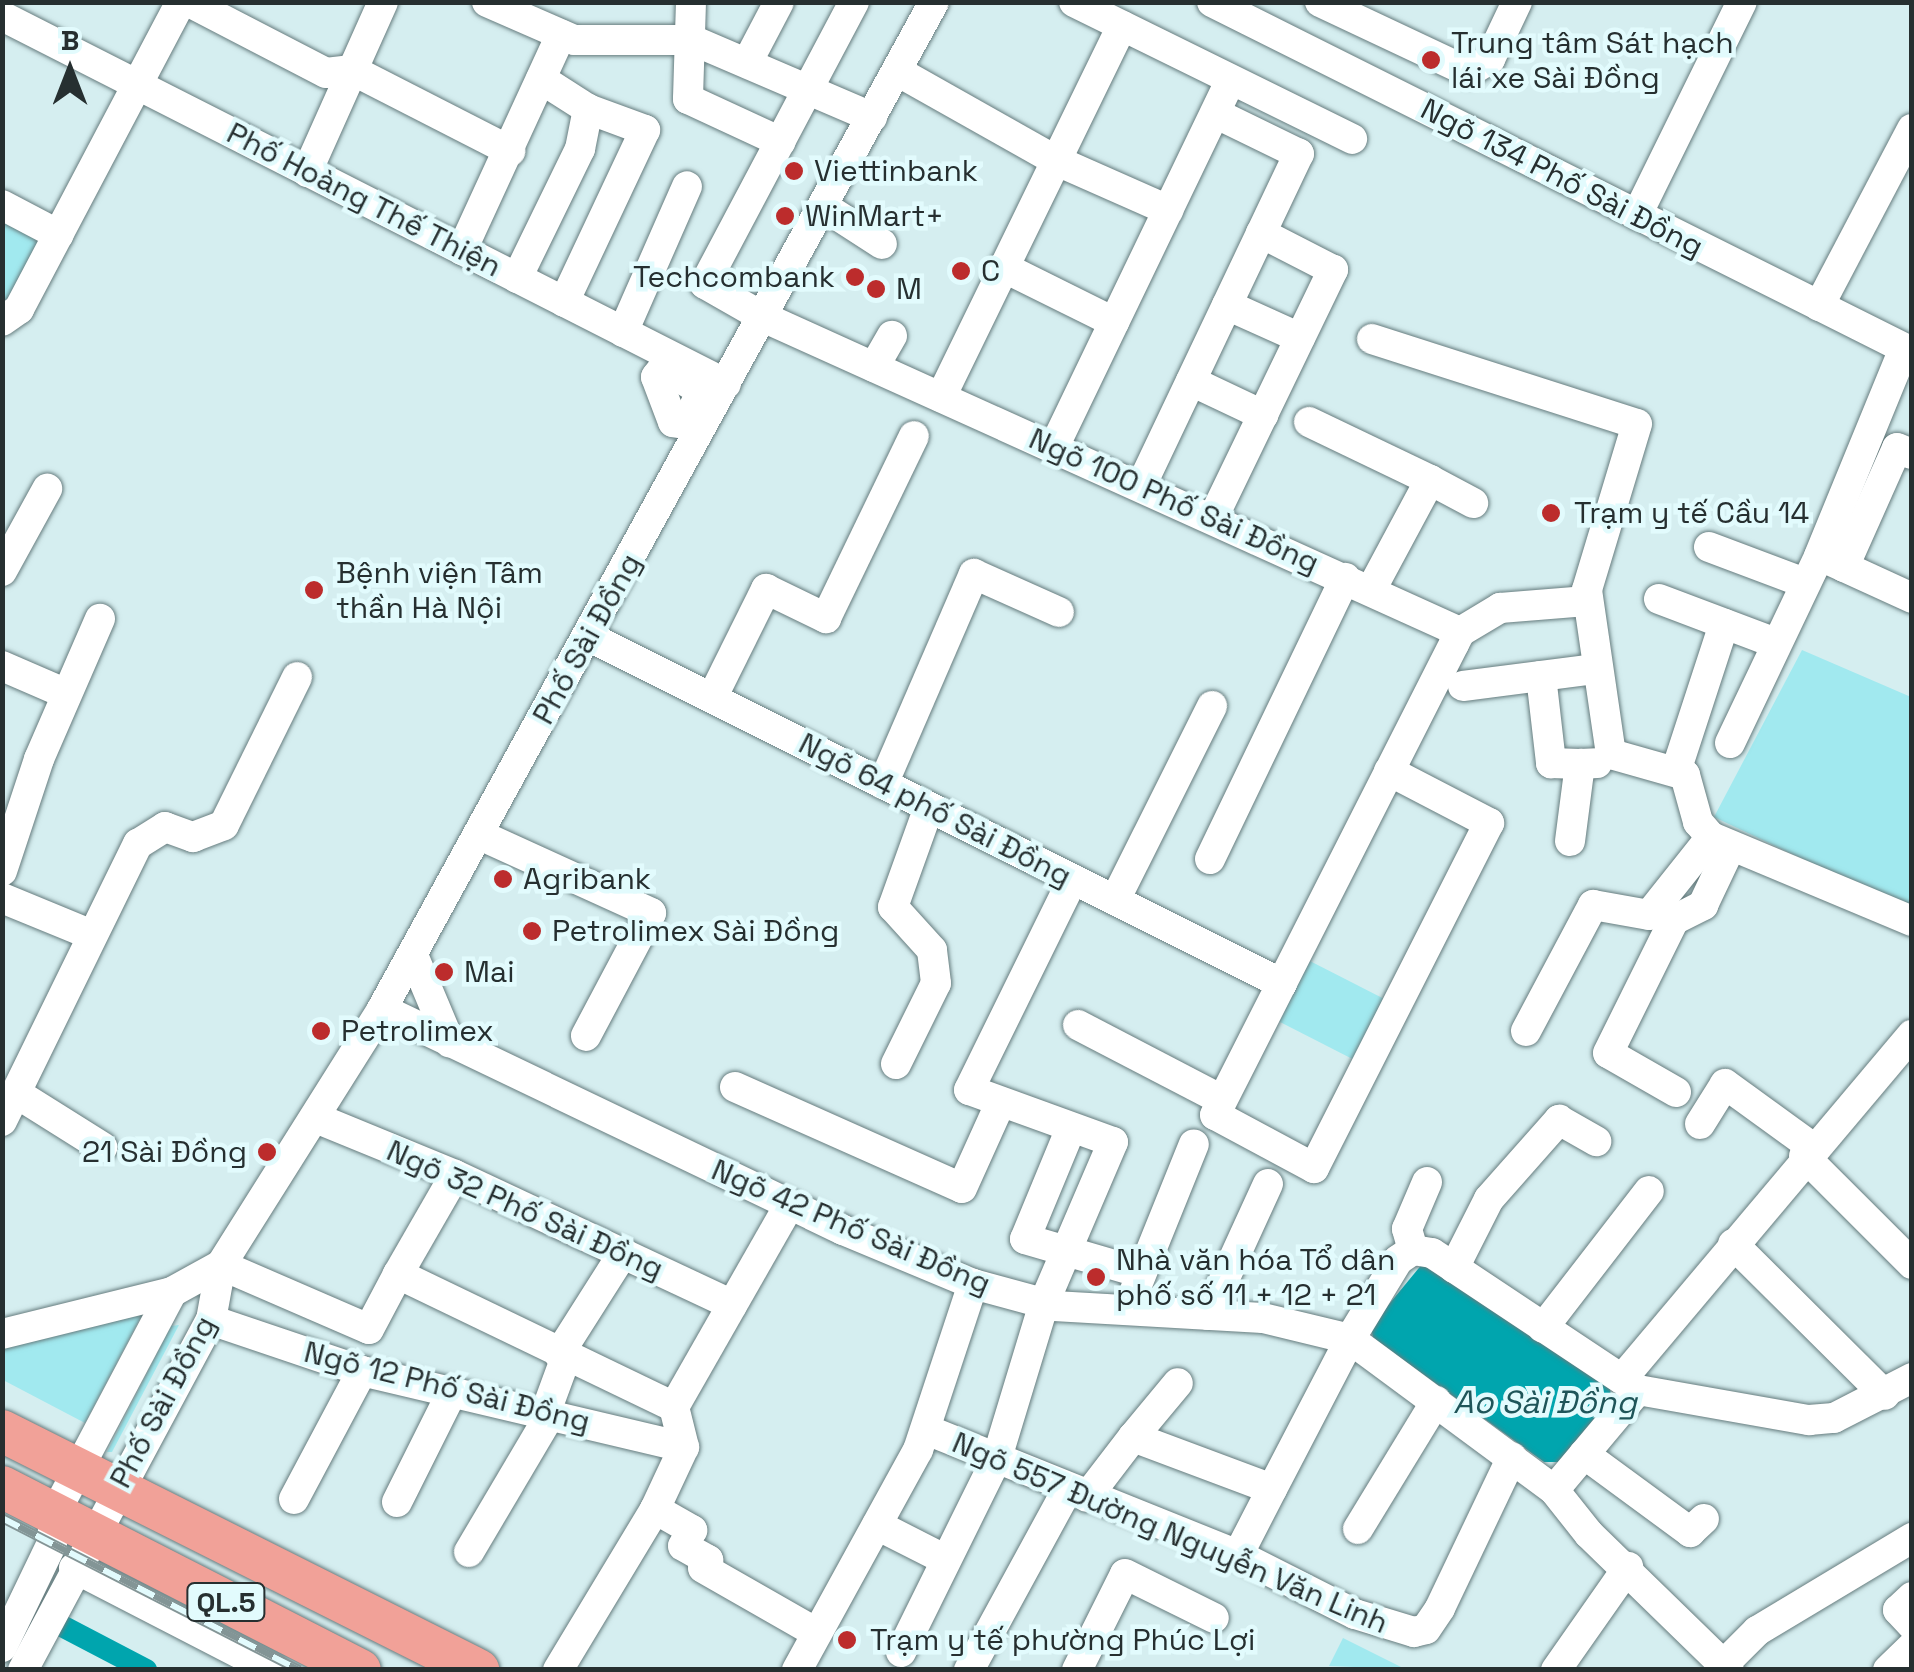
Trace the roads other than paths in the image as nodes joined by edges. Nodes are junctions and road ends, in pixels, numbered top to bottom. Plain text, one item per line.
1 (181, 2) edge
2 (189, 2) edge
3 (383, 2) edge
4 (488, 2) edge
5 (691, 2) edge
6 (778, 2) edge
7 (854, 2) edge
8 (934, 2) edge
9 (1074, 2) edge
10 (1212, 2) edge
11 (1320, 2) edge
12 (1517, 2) edge
13 (1742, 2) edge
14 (2, 16) edge
15 (1122, 26) junction
16 (561, 35) junction
17 (692, 40) junction
18 (746, 63) junction
19 (352, 70) junction
20 (897, 71) junction
21 (541, 79) junction
22 (1231, 80) junction
23 (140, 86) junction
24 (807, 94) junction
25 (588, 109) junction
26 (1214, 113) junction
27 (872, 117) junction
28 (1912, 128) edge
29 (1352, 139) dead end
30 (781, 142) junction
31 (510, 151) junction
32 (1055, 160) junction
33 (307, 172) junction
34 (687, 186) dead end
35 (2, 205) edge
36 (823, 206) junction
37 (1168, 210) junction
38 (1638, 216) junction
39 (1261, 233) junction
40 (59, 235) junction
41 (882, 244) dead end
42 (462, 250) junction
43 (1003, 267) junction
44 (517, 278) junction
45 (564, 302) junction
46 (1227, 305) junction
47 (1819, 306) junction
48 (763, 317) junction
49 (2, 321) edge
50 (1114, 322) junction
51 (623, 332) junction
52 (892, 336) dead end
53 (1300, 338) junction
54 (1372, 339) dead end
55 (1908, 350) edge
56 (874, 367) junction
57 (1191, 381) junction
58 (713, 386) junction
59 (940, 396) junction
60 (1262, 416) junction
61 (1309, 422) dead end
62 (914, 436) dead end
63 (1054, 447) junction
64 (1912, 454) edge
65 (682, 466) junction
66 (1430, 480) junction
67 (1141, 486) junction
68 (47, 489) dead end
69 (1473, 503) dead end
70 (1213, 518) junction
71 (1709, 547) dead end
72 (1832, 562) junction
73 (2, 571) edge
74 (1805, 583) junction
75 (1358, 584) junction
76 (1912, 598) edge
77 (1659, 599) dead end
78 (1586, 601) junction
79 (1059, 612) dead end
80 (100, 619) dead end
81 (1724, 624) junction
82 (1460, 632) junction
83 (588, 636) junction
84 (1773, 642) junction
85 (2, 666) edge
86 (1596, 669) junction
87 (297, 676) dead end
88 (1540, 676) junction
89 (1463, 686) dead end
90 (64, 693) junction
91 (712, 698) junction
92 (1212, 706) dead end
93 (1730, 744) dead end
94 (1613, 756) junction
95 (1580, 764) junction
96 (1390, 771) junction
97 (1676, 771) junction
98 (882, 784) junction
99 (929, 807) junction
100 (480, 835) junction
101 (1570, 840) dead end
102 (1721, 841) junction
103 (1210, 860) dead end
104 (2, 871) edge
105 (1072, 879) junction
106 (2, 898) edge
107 (1115, 900) junction
108 (1912, 921) edge
109 (92, 935) junction
110 (412, 955) junction
111 (1282, 984) junction
112 (382, 1009) junction
113 (1078, 1026) dead end
114 (1526, 1031) dead end
115 (1912, 1035) edge
116 (586, 1036) dead end
117 (450, 1043) junction
118 (896, 1064) dead end
119 (735, 1087) dead end
120 (1676, 1092) dead end
121 (1222, 1100) junction
122 (1000, 1104) junction
123 (10, 1107) edge
124 (316, 1118) junction
125 (1700, 1124) dead end
126 (1071, 1128) junction
127 (1596, 1141) dead end
128 (1194, 1144) dead end
129 (102, 1146) dead end
130 (1808, 1152) junction
131 (455, 1175) junction
132 (1427, 1182) dead end
133 (1268, 1184) dead end
134 (1649, 1191) dead end
135 (789, 1204) junction
136 (1732, 1244) junction
137 (1413, 1250) junction
138 (623, 1253) junction
139 (1064, 1256) junction
140 (221, 1264) junction
141 (1912, 1264) edge
142 (1454, 1268) junction
143 (1142, 1273) junction
144 (398, 1274) junction
145 (973, 1284) junction
146 (172, 1292) junction
147 (1044, 1303) junction
148 (732, 1305) junction
149 (1126, 1312) junction
150 (1208, 1315) junction
151 (211, 1320) junction
152 (1544, 1328) junction
153 (369, 1330) junction
154 (2, 1334) edge
155 (1350, 1339) junction
156 (563, 1355) junction
157 (357, 1369) junction
158 (1912, 1378) edge
159 (1178, 1382) dead end
160 (1630, 1385) junction
161 (451, 1394) junction
162 (1885, 1395) junction
163 (1436, 1402) junction
164 (674, 1407) junction
165 (548, 1415) junction
166 (927, 1430) junction
167 (2, 1431) edge
168 (1134, 1437) junction
169 (684, 1448) junction
170 (1584, 1454) junction
171 (1512, 1457) junction
172 (997, 1458) junction
173 (78, 1471) junction
174 (2, 1487) edge
175 (1272, 1488) junction
176 (1554, 1490) junction
177 (117, 1491) junction
178 (1077, 1494) junction
179 (294, 1499) dead end
180 (397, 1502) dead end
181 (655, 1510) junction
182 (54, 1515) junction
183 (1704, 1519) dead end
184 (877, 1525) junction
185 (1358, 1529) dead end
186 (1912, 1538) edge
187 (83, 1551) junction
188 (469, 1552) dead end
189 (1238, 1555) junction
190 (946, 1560) junction
191 (1628, 1567) junction
192 (1912, 1598) edge
193 (1214, 1618) dead end
194 (1912, 1624) edge
195 (818, 1633) junction
196 (1912, 1646) edge
197 (2, 1647) edge
198 (900, 1652) dead end
199 (1726, 1667) edge
200 (1082, 1668) edge
201 (23, 1670) edge
202 (272, 1670) edge
203 (360, 1670) edge
204 (478, 1670) edge
205 (558, 1670) edge
206 (797, 1670) edge
207 (969, 1670) edge
208 (1556, 1670) edge
209 (1888, 1670) edge

1 - 23 street
2 - 19 street
3 - 19 street
4 - 16 street
5 - 17 street
6 - 18 street
7 - 24 street
8 - 20 street, Phố Sài Đồng
9 - 15 street
10 - 38 street, Ngõ 134 Phố Sài Đồng
11 - 12 street
13 - 38 street
14 - 23 street, Phố Hoàng Thế Thiện
15 - 22 street
15 - 32 street
16 - 17 street
16 - 21 street
17 - 18 street
17 - 30 street
18 - 24 street
19 - 31 street
19 - 33 street
20 - 27 street, Phố Sài Đồng
20 - 32 street
21 - 25 street
21 - 31 street
22 - 26 street
22 - 29 street
23 - 33 street, Phố Hoàng Thế Thiện
23 - 40 street
24 - 27 street
24 - 30 street
25 - 44 street
25 - 45 street
26 - 37 street
26 - 39 street
27 - 36 street, Phố Sài Đồng
28 - 47 street
30 - 48 street, Ngõ 100 Phố Sài Đồng
31 - 42 street
32 - 37 street
32 - 43 street
33 - 42 street, Phố Hoàng Thế Thiện
34 - 51 street
35 - 40 street
36 - 41 street
36 - 48 street, Phố Sài Đồng
37 - 50 street
38 - 47 street, Ngõ 134 Phố Sài Đồng
39 - 46 street
39 - 53 street
40 - 49 street
42 - 44 street, Phố Hoàng Thế Thiện
43 - 50 street
43 - 59 street
44 - 45 street, Phố Hoàng Thế Thiện
45 - 51 street, Phố Hoàng Thế Thiện
46 - 53 street
46 - 57 street
47 - 55 street, Ngõ 134 Phố Sài Đồng
48 - 56 street, Ngõ 100 Phố Sài Đồng
48 - 58 street, Phố Sài Đồng
50 - 63 street
51 - 58 street, Phố Hoàng Thế Thiện
51 - 65 street
52 - 56 street
53 - 60 street
54 - 78 street
55 - 72 street
56 - 59 street, Ngõ 100 Phố Sài Đồng
57 - 60 street
57 - 67 street
58 - 65 street, Phố Sài Đồng
59 - 63 street, Ngõ 100 Phố Sài Đồng
60 - 70 street
61 - 66 street
62 - 91 street
63 - 67 street, Ngõ 100 Phố Sài Đồng
64 - 72 street
65 - 83 street, Phố Sài Đồng
66 - 69 street
66 - 75 street
67 - 70 street, Ngõ 100 Phố Sài Đồng
68 - 73 street
70 - 75 street, Ngõ 100 Phố Sài Đồng
71 - 74 street
72 - 74 street
72 - 76 street
74 - 84 street
75 - 82 street, Ngõ 100 Phố Sài Đồng
75 - 103 street
77 - 81 street
78 - 82 street
78 - 86 street
79 - 98 street
80 - 90 street
81 - 84 street
81 - 97 street
82 - 96 street
83 - 91 street, Ngõ 64 phố Sài Đồng
83 - 100 street, Phố Sài Đồng
84 - 93 street
85 - 90 street
86 - 88 street
86 - 94 street
87 - 109 street
88 - 89 street
88 - 95 street
90 - 104 street
91 - 98 street, Ngõ 64 phố Sài Đồng
92 - 107 street
94 - 95 street
94 - 97 street
95 - 101 street
96 - 111 street
96 - 121 street
97 - 102 street
98 - 99 street, Ngõ 64 phố Sài Đồng
99 - 105 street, Ngõ 64 phố Sài Đồng
99 - 118 street
100 - 110 street, Phố Sài Đồng
100 - 116 street
102 - 108 street
102 - 114 street
102 - 120 street
105 - 107 street, Ngõ 64 phố Sài Đồng
105 - 122 street
106 - 109 street
107 - 111 street, Ngõ 64 phố Sài Đồng
109 - 123 street
110 - 112 street, Phố Sài Đồng
110 - 117 street
111 - 121 street
112 - 117 street, Ngõ 42 Phố Sài Đồng
112 - 124 street, Phố Sài Đồng
113 - 121 street
115 - 130 street
117 - 135 street, Ngõ 42 Phố Sài Đồng
119 - 122 street
122 - 126 street
123 - 129 street
124 - 131 street, Ngõ 32 Phố Sài Đồng
124 - 140 street, Phố Sài Đồng
125 - 130 street
126 - 139 street
126 - 139 street
127 - 142 street
128 - 143 street
130 - 136 street
130 - 141 street
131 - 138 street, Ngõ 32 Phố Sài Đồng
131 - 144 street
132 - 137 street
133 - 150 street
134 - 152 street
135 - 145 street, Ngõ 42 Phố Sài Đồng
135 - 148 street
136 - 160 street
136 - 162 street
137 - 142 street
137 - 155 street
138 - 148 street, Ngõ 32 Phố Sài Đồng
138 - 156 street
139 - 143 street
139 - 147 street
140 - 146 street, Phố Sài Đồng
140 - 151 street, Phố Sài Đồng
140 - 153 street
142 - 152 street
143 - 149 street
144 - 153 street
144 - 156 street
145 - 147 street, Ngõ 42 Phố Sài Đồng
145 - 166 street, Ngõ 557 Đường Nguyễn Văn Linh
146 - 154 street
146 - 173 street, Phố Sài Đồng
147 - 149 street, Ngõ 42 Phố Sài Đồng
147 - 172 street
148 - 164 street
149 - 150 street, Ngõ 42 Phố Sài Đồng
150 - 155 street, Ngõ 42 Phố Sài Đồng
151 - 157 street, Ngõ 12 Phố Sài Đồng
151 - 177 street, Phố Sài Đồng
152 - 160 street
153 - 157 street
155 - 163 street, Ngõ 42 Phố Sài Đồng
155 - 175 street
156 - 164 street
156 - 165 street
157 - 161 street, Ngõ 12 Phố Sài Đồng
157 - 179 street
158 - 162 street
159 - 168 street
160 - 162 street
160 - 170 street
161 - 165 street, Ngõ 12 Phố Sài Đồng
161 - 180 street
163 - 171 street, Ngõ 42 Phố Sài Đồng
163 - 185 street
164 - 169 street
165 - 169 street, Ngõ 12 Phố Sài Đồng
165 - 188 street
166 - 172 street, Ngõ 557 Đường Nguyễn Văn Linh
166 - 184 street, Ngõ 557 Đường Nguyễn Văn Linh
167 - 173 highway, QL.5
168 - 175 street
168 - 178 street
169 - 181 street
170 - 176 street
170 - 183 street
171 - 176 street, Ngõ 42 Phố Sài Đồng
171 - 189 street, Ngõ 557 Đường Nguyễn Văn Linh
172 - 178 street, Ngõ 557 Đường Nguyễn Văn Linh
172 - 190 street
173 - 177 highway, QL.5
173 - 182 street, Phố Sài Đồng
174 - 182 highway, QL.5
175 - 189 street
176 - 191 street, Ngõ 42 Phố Sài Đồng
177 - 187 street, Phố Sài Đồng
177 - 204 highway, QL.5
178 - 189 street, Ngõ 557 Đường Nguyễn Văn Linh
178 - 207 street
181 - 195 street
181 - 205 street
182 - 187 highway, QL.5
182 - 197 street, Phố Sài Đồng
184 - 190 street
184 - 195 street, Ngõ 557 Đường Nguyễn Văn Linh
186 - 199 street
187 - 201 street, Phố Sài Đồng
187 - 202 street
187 - 203 highway, QL.5
190 - 198 street
191 - 199 street, Ngõ 42 Phố Sài Đồng
191 - 208 street
192 - 194 street
193 - 200 street
195 - 206 street, Ngõ 557 Đường Nguyễn Văn Linh
196 - 209 street

